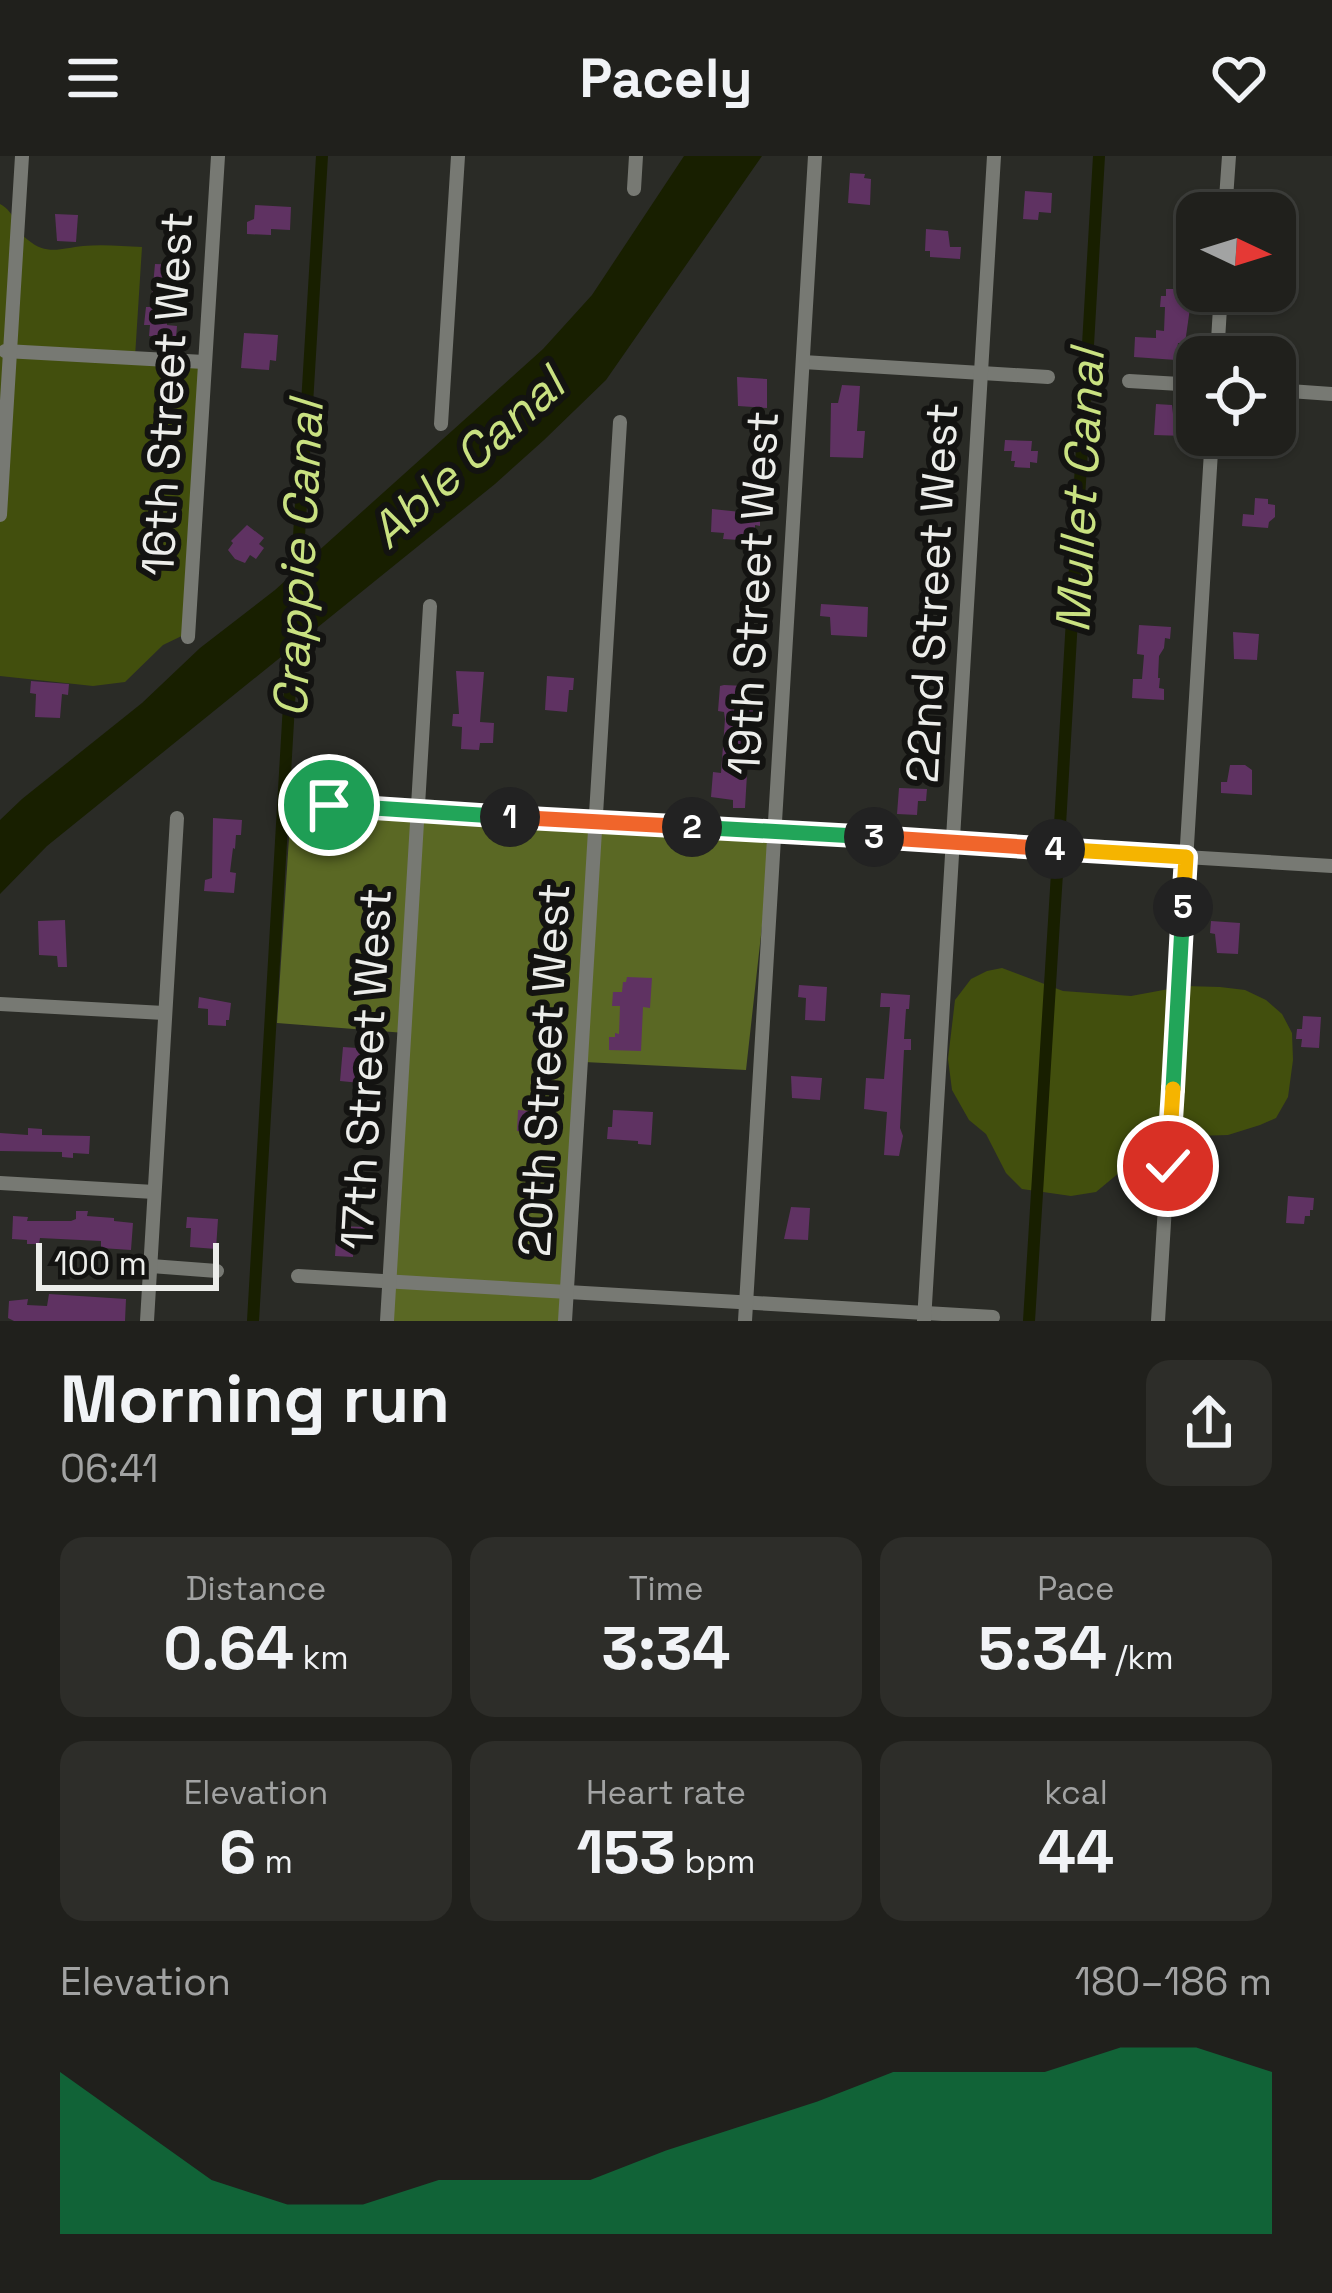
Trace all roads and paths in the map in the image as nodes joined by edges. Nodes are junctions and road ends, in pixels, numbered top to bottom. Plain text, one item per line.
1 (22, 156) edge
2 (218, 156) edge
3 (458, 156) edge
4 (636, 156) edge
5 (994, 156) edge
6 (1228, 156) edge
7 (815, 162) edge
8 (634, 189) dead end
9 (1226, 192) edge
10 (5, 351) edge
11 (205, 362) junction
12 (803, 362) junction
13 (981, 373) junction
14 (1048, 377) dead end
15 (1129, 381) dead end
16 (1176, 384) edge
17 (1296, 391) edge
18 (1332, 394) edge
19 (620, 422) dead end
20 (441, 424) dead end
21 (1211, 456) edge
22 (0, 515) edge
23 (430, 606) dead end
24 (188, 637) dead end
25 (329, 805) dead end
26 (417, 812) junction
27 (177, 818) dead end
28 (596, 821) junction
29 (774, 832) junction
30 (953, 842) junction
31 (1186, 857) junction
32 (1332, 866) edge
33 (0, 1004) edge
34 (164, 1013) junction
35 (0, 1183) edge
36 (154, 1192) junction
37 (151, 1266) junction
38 (217, 1271) dead end
39 (298, 1276) dead end
40 (389, 1281) junction
41 (567, 1292) junction
42 (746, 1302) junction
43 (924, 1317) edge
44 (993, 1317) dead end
45 (147, 1321) edge
46 (387, 1321) edge
47 (565, 1321) edge
48 (745, 1321) edge
49 (1159, 1321) edge

1 - 10 street
2 - 11 street, 16th Street West
3 - 20 street
4 - 8 street
5 - 13 street, 22nd Street West
6 - 9 street
7 - 12 street, 19th Street West
10 - 11 street
10 - 22 street
11 - 24 street, 16th Street West
12 - 13 street
12 - 29 street, 19th Street West
13 - 14 street
13 - 30 street, 22nd Street West
15 - 16 street
17 - 18 street
19 - 28 street, 20th Street West
21 - 31 street
23 - 26 street, 17th Street West
25 - 26 street
26 - 28 street
26 - 40 street, 17th Street West
27 - 34 street
28 - 29 street
28 - 41 street, 20th Street West
29 - 30 street
29 - 42 street, 19th Street West
30 - 31 street
30 - 43 street, 22nd Street West
31 - 32 street
31 - 49 street
33 - 34 street
34 - 36 street
35 - 36 street
36 - 37 street
37 - 38 street
37 - 45 street
39 - 40 street
40 - 41 street
40 - 46 street, 17th Street West
41 - 42 street
41 - 47 street, 20th Street West
42 - 43 street
42 - 48 street, 19th Street West
43 - 44 street

